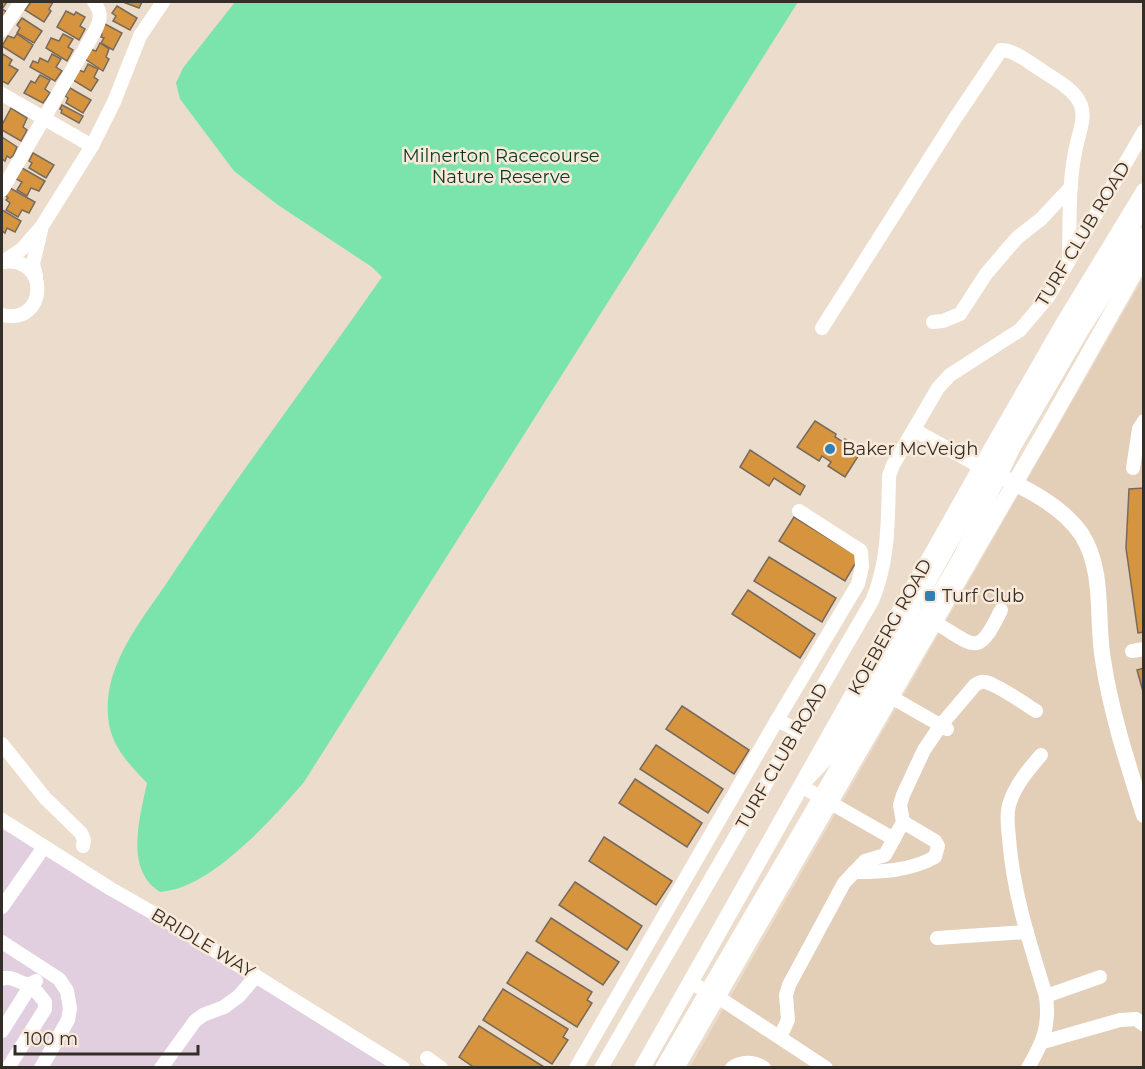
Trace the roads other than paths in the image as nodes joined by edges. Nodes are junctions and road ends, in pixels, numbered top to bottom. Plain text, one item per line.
1 (21, 2) edge
2 (94, 2) edge
3 (164, 2) edge
4 (2, 30) edge
5 (2, 94) edge
6 (44, 119) junction
7 (1143, 131) edge
8 (92, 146) junction
9 (1071, 186) junction
10 (2, 190) edge
11 (1143, 191) edge
12 (1143, 208) edge
13 (42, 226) junction
14 (1143, 234) edge
15 (1143, 256) edge
16 (1069, 260) junction
17 (2, 262) edge
18 (36, 278) junction
19 (5, 318) edge
20 (933, 322) dead end
21 (822, 328) dead end
22 (1143, 421) edge
23 (914, 430) junction
24 (1133, 468) dead end
25 (996, 475) junction
26 (799, 511) dead end
27 (1001, 610) dead end
28 (934, 622) junction
29 (891, 697) junction
30 (1036, 711) dead end
31 (777, 720) junction
32 (945, 728) junction
33 (797, 730) junction
34 (2, 744) edge
35 (1041, 755) dead end
36 (801, 786) junction
37 (825, 799) junction
38 (1143, 815) edge
39 (2, 820) edge
40 (903, 822) junction
41 (894, 839) junction
42 (83, 846) dead end
43 (44, 847) junction
44 (885, 855) junction
45 (891, 870) junction
46 (854, 872) junction
47 (2, 907) edge
48 (1027, 932) junction
49 (937, 938) dead end
50 (2, 942) edge
51 (45, 970) junction
52 (256, 976) junction
53 (1100, 977) dead end
54 (2, 979) edge
55 (690, 982) junction
56 (31, 985) junction
57 (712, 994) junction
58 (1046, 996) junction
59 (1143, 1025) edge
60 (2, 1031) edge
61 (780, 1037) junction
62 (1043, 1042) junction
63 (427, 1058) dead end
64 (817, 1065) edge
65 (8, 1068) edge
66 (41, 1068) edge
67 (161, 1068) edge
68 (403, 1068) edge
69 (441, 1068) edge
70 (576, 1068) edge
71 (602, 1068) edge
72 (642, 1068) edge
73 (662, 1068) edge
74 (676, 1068) edge
75 (732, 1068) edge
76 (764, 1068) edge
77 (1028, 1068) edge

1 - 4 street
2 - 6 street
3 - 8 street
5 - 6 street
6 - 8 street
6 - 10 street
7 - 16 street, TURF CLUB ROAD
8 - 13 street
9 - 16 street
9 - 20 street
9 - 21 street
11 - 25 main road, KOEBERG ROAD
12 - 25 street
13 - 17 street
13 - 18 street
14 - 25 street
15 - 25 main road, KOEBERG ROAD
16 - 23 street, TURF CLUB ROAD
17 - 18 street
18 - 19 street
22 - 24 street
23 - 25 street
23 - 33 street, TURF CLUB ROAD
25 - 28 main road, KOEBERG ROAD
25 - 36 main road, KOEBERG ROAD
25 - 37 street
25 - 38 main road
26 - 31 street
27 - 28 street
28 - 29 main road, KOEBERG ROAD
29 - 32 street
29 - 37 main road, KOEBERG ROAD
30 - 32 street
31 - 33 street
31 - 70 street
32 - 40 street
33 - 71 street, TURF CLUB ROAD
34 - 42 street
35 - 48 street
36 - 37 street
36 - 55 main road, KOEBERG ROAD
37 - 41 street
37 - 57 main road, KOEBERG ROAD
39 - 43 street, BRIDLE WAY
40 - 41 street
40 - 45 street
41 - 44 street
43 - 47 street
43 - 52 street, BRIDLE WAY
44 - 45 street
44 - 46 street
45 - 46 street
46 - 61 street
48 - 49 street
48 - 58 street
50 - 51 street
51 - 56 street
51 - 66 street
52 - 67 street
52 - 68 street, BRIDLE WAY
53 - 58 street
54 - 56 street
55 - 57 street
55 - 72 main road, KOEBERG ROAD
56 - 60 street
56 - 65 street
57 - 61 street
57 - 73 street
57 - 74 main road, KOEBERG ROAD
58 - 62 street
59 - 62 street
61 - 64 street
62 - 77 street
63 - 69 street
75 - 76 street

